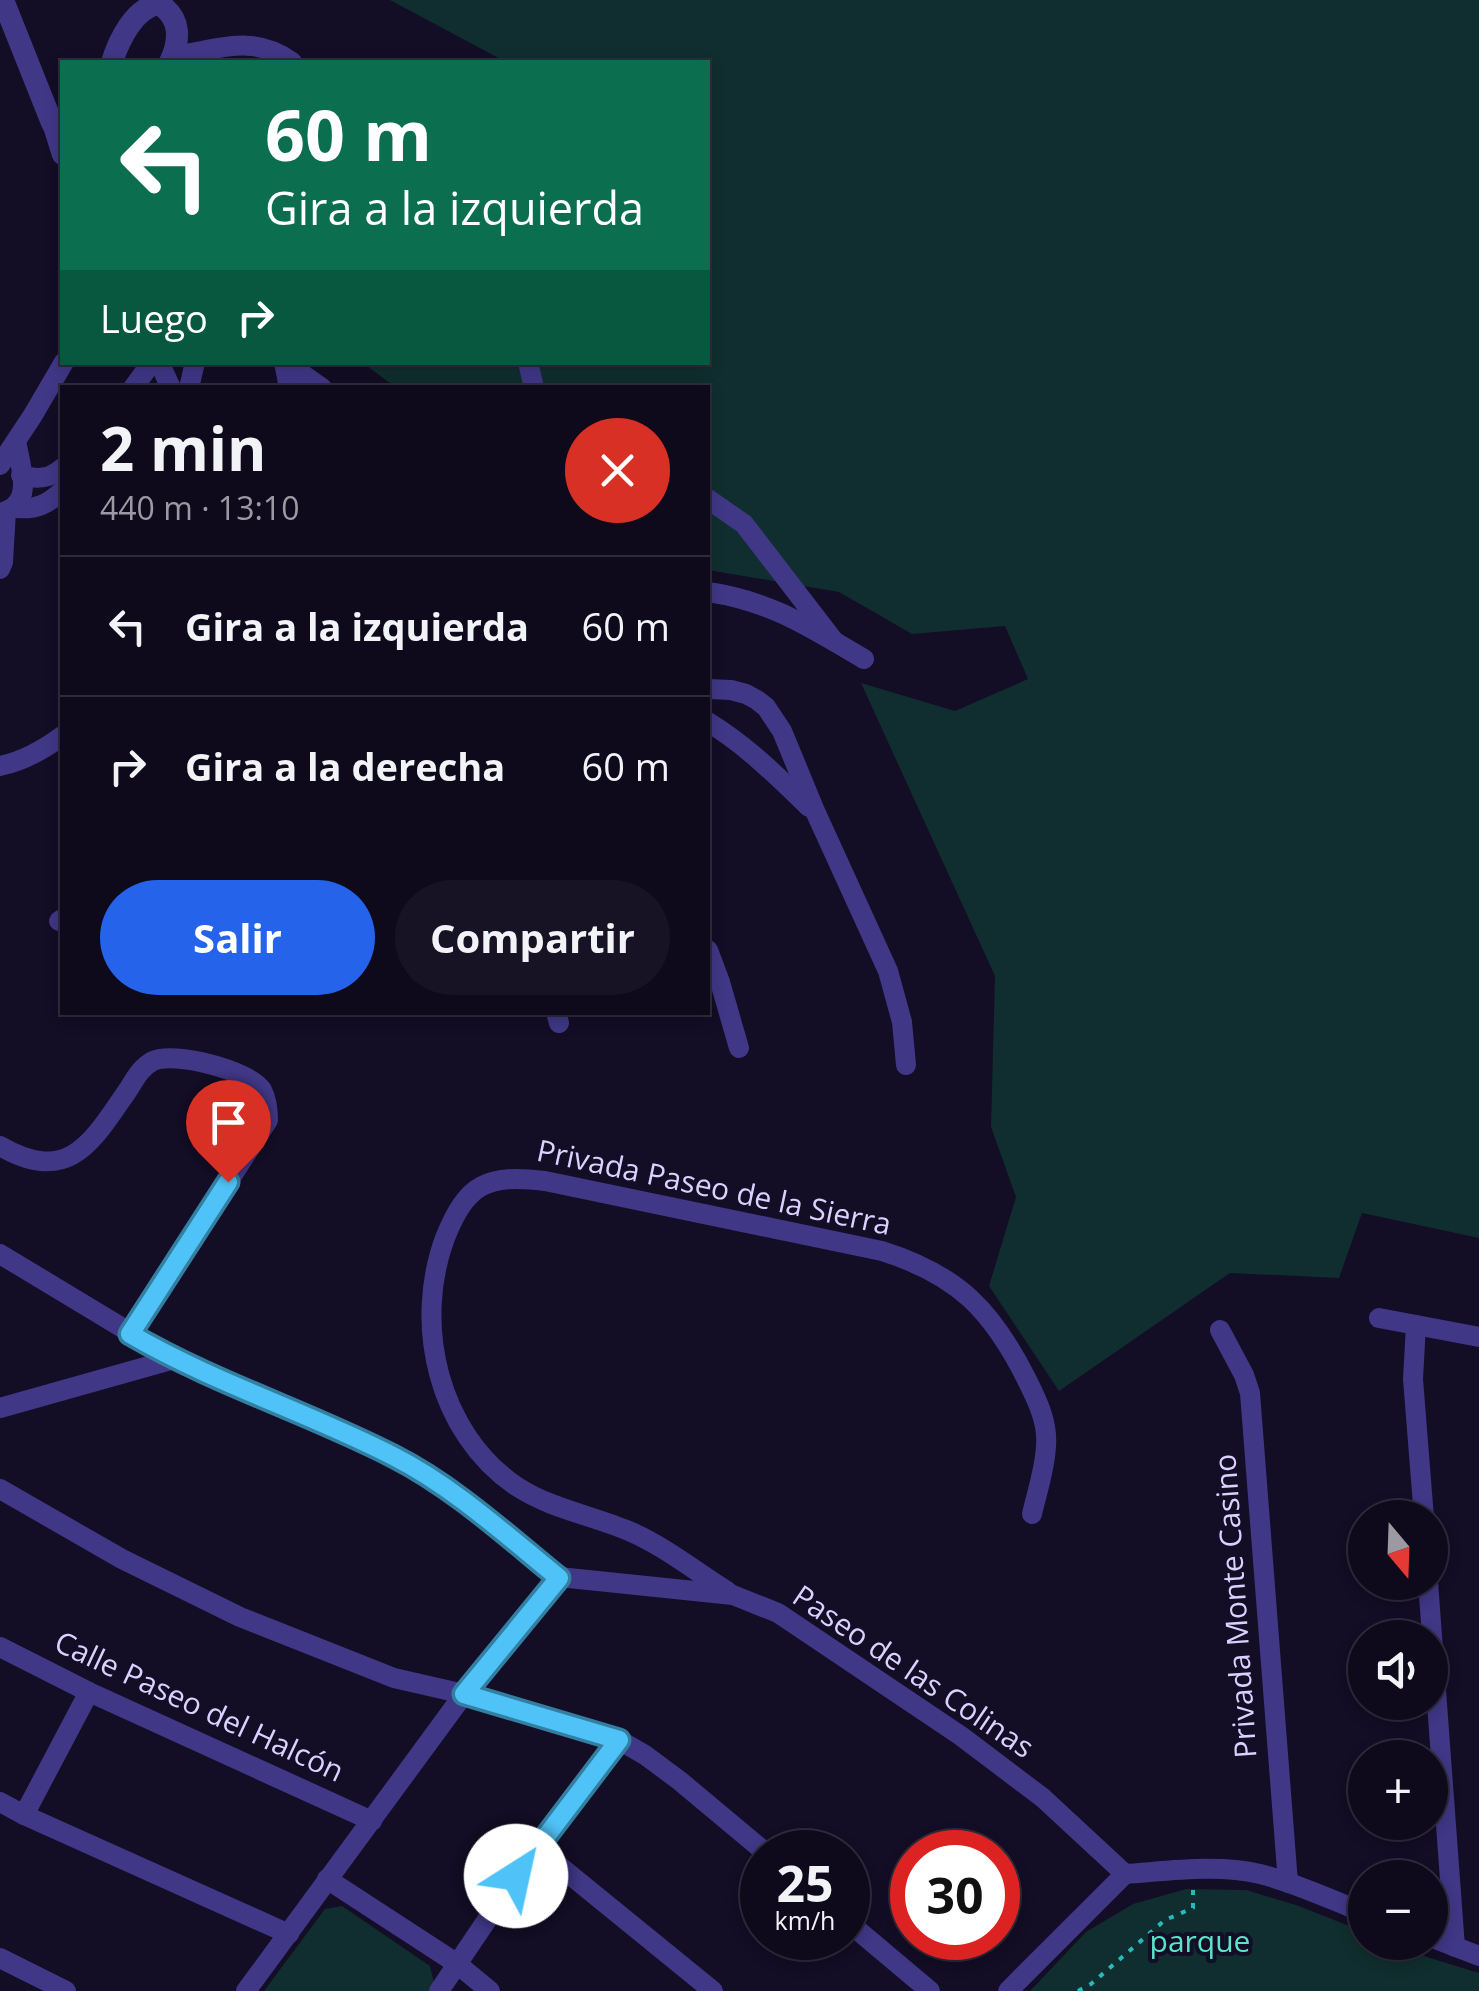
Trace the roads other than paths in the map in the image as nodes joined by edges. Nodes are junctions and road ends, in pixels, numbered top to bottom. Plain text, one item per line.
1 (3, 0) edge
2 (150, 3) edge
3 (172, 59) edge
4 (113, 60) edge
5 (289, 60) edge
6 (52, 95) edge
7 (57, 124) edge
8 (62, 365) edge
9 (153, 365) edge
10 (288, 365) edge
11 (136, 385) edge
12 (317, 385) edge
13 (16, 441) junction
14 (0, 465) edge
15 (60, 470) edge
16 (22, 475) junction
17 (60, 492) edge
18 (710, 501) edge
19 (8, 509) edge
20 (0, 569) edge
21 (710, 592) edge
22 (834, 641) junction
23 (864, 659) dead end
24 (710, 689) edge
25 (710, 723) edge
26 (60, 737) edge
27 (0, 766) edge
28 (814, 812) junction
29 (710, 955) edge
30 (739, 1048) dead end
31 (906, 1065) dead end
32 (0, 1146) edge
33 (0, 1254) edge
34 (1379, 1318) dead end
35 (1416, 1325) junction
36 (1220, 1330) dead end
37 (130, 1334) junction
38 (1479, 1337) edge
39 (174, 1360) junction
40 (0, 1408) edge
41 (0, 1488) edge
42 (1423, 1500) edge
43 (1032, 1514) dead end
44 (559, 1578) junction
45 (733, 1595) junction
46 (1429, 1600) edge
47 (0, 1647) edge
48 (89, 1692) junction
49 (464, 1694) junction
50 (619, 1740) junction
51 (0, 1802) edge
52 (24, 1815) junction
53 (372, 1821) junction
54 (740, 1831) edge
55 (536, 1847) junction
56 (1125, 1874) junction
57 (327, 1879) junction
58 (1288, 1883) junction
59 (1348, 1906) edge
60 (289, 1934) junction
61 (870, 1941) edge
62 (1448, 1944) edge
63 (1455, 1947) junction
64 (1479, 1956) edge
65 (0, 1958) edge
66 (456, 1963) junction
67 (66, 1991) edge
68 (246, 1991) edge
69 (439, 1991) edge
70 (490, 1991) edge
71 (713, 1991) edge
72 (930, 1991) edge
73 (1008, 1991) edge

1 - 6 street
2 - 3 street
2 - 4 street
3 - 5 street
6 - 7 street
8 - 13 street
9 - 11 street
10 - 12 street
13 - 14 street
13 - 16 street
15 - 16 street
16 - 19 street
17 - 19 street
18 - 22 street
19 - 20 street
21 - 22 street
22 - 23 street
24 - 28 street
25 - 28 street
26 - 27 street
28 - 31 street
29 - 30 street
32 - 37 street
33 - 37 street
34 - 35 street
35 - 38 street
35 - 42 street
36 - 58 street, Privada Monte Casino
37 - 39 street
39 - 40 street
39 - 44 street
41 - 49 street
43 - 45 street, Privada Paseo de la Sierra
44 - 45 street, Paseo de las Colinas
44 - 49 street
45 - 56 street, Paseo de las Colinas
46 - 63 street
47 - 48 street, Calle Paseo del Halcón
48 - 52 street
48 - 53 street, Calle Paseo del Halcón
49 - 50 street
49 - 53 street
50 - 54 street
50 - 55 street
51 - 52 street
52 - 60 street
53 - 57 street
55 - 66 street
55 - 71 street
56 - 58 street
56 - 73 street
57 - 60 street
57 - 66 street
58 - 59 street
60 - 68 street
61 - 72 street
62 - 63 street
63 - 64 street
65 - 67 street
66 - 69 street
66 - 70 street

